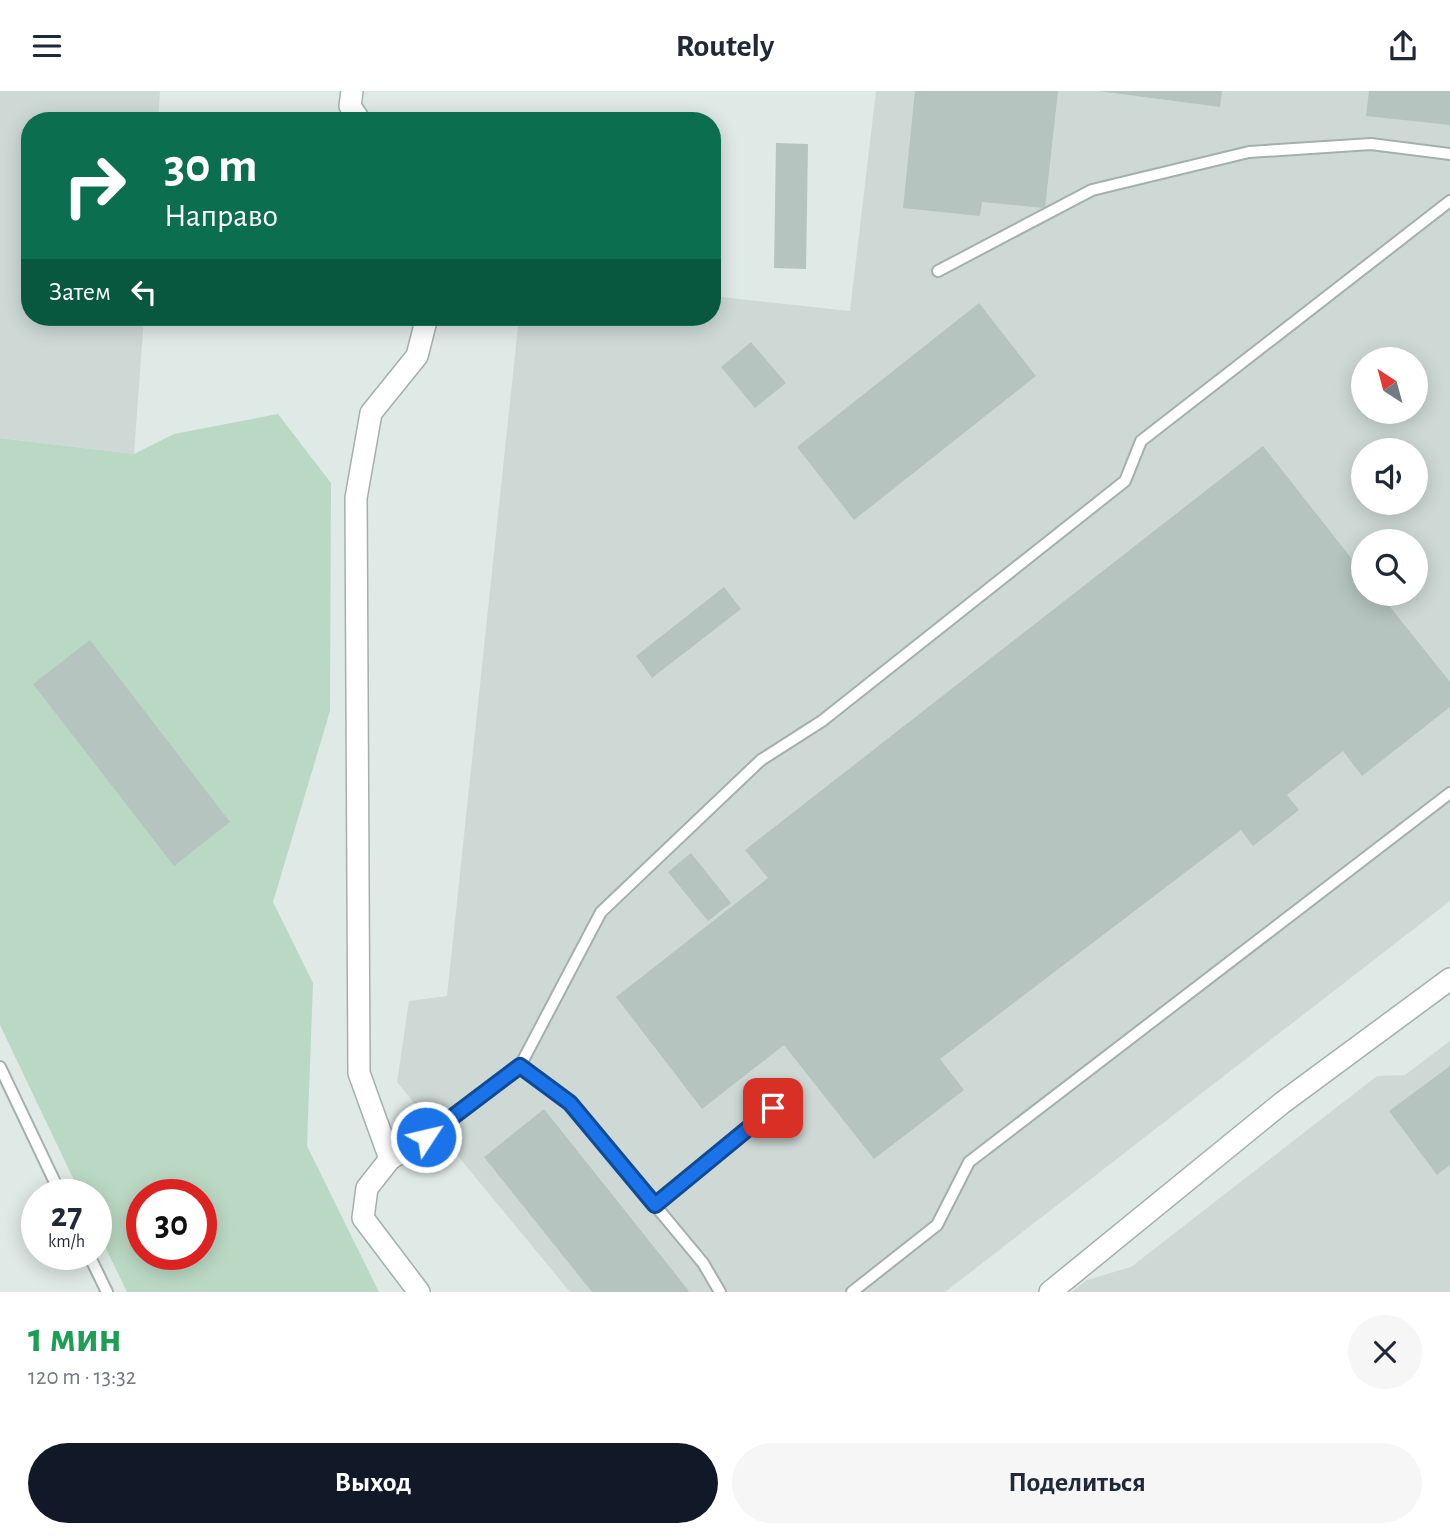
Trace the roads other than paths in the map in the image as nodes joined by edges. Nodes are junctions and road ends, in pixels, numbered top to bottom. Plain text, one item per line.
1 (352, 91) edge
2 (354, 112) edge
3 (1450, 154) edge
4 (1450, 201) edge
5 (938, 271) dead end
6 (425, 326) edge
7 (1450, 793) edge
8 (1450, 979) edge
9 (520, 1066) junction
10 (0, 1067) edge
11 (793, 1092) dead end
12 (444, 1125) joint
13 (390, 1160) junction
14 (53, 1179) edge
15 (655, 1205) junction
16 (96, 1270) edge
17 (107, 1292) edge
18 (419, 1292) edge
19 (720, 1292) edge
20 (852, 1292) edge
21 (1050, 1292) edge

1 - 2 street
3 - 5 lane
4 - 9 lane
6 - 13 street
7 - 20 lane
8 - 21 street
9 - 12 lane
9 - 15 lane
10 - 14 lane
11 - 15 lane
12 - 13 street
13 - 18 street
15 - 19 lane
16 - 17 lane

